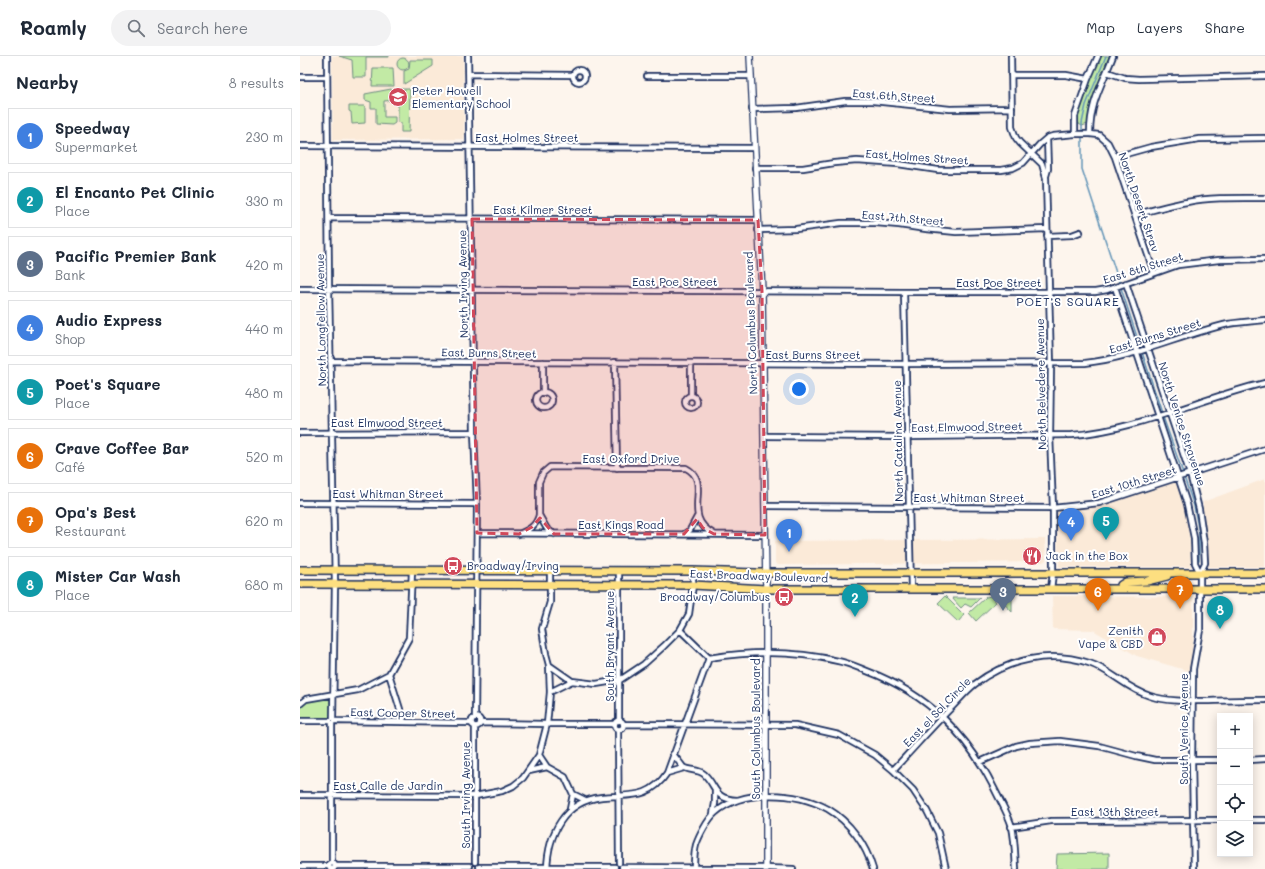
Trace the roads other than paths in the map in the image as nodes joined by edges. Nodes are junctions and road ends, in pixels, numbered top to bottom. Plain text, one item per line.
1 (327, 56) edge
2 (468, 56) edge
3 (750, 56) edge
4 (1011, 56) edge
5 (1098, 56) edge
6 (1113, 56) edge
7 (1107, 72) junction
8 (469, 74) junction
9 (573, 75) dead end
10 (1011, 75) junction
11 (647, 76) dead end
12 (751, 76) junction
13 (1265, 76) edge
14 (300, 77) edge
15 (327, 77) junction
16 (1088, 79) junction
17 (1012, 108) junction
18 (752, 109) junction
19 (1075, 134) junction
20 (1090, 134) junction
21 (1047, 138) junction
22 (1265, 138) edge
23 (300, 146) edge
24 (328, 146) junction
25 (470, 147) junction
26 (754, 148) junction
27 (1031, 153) junction
28 (1115, 157) junction
29 (755, 168) junction
30 (1046, 178) junction
31 (1265, 198) edge
32 (1135, 215) junction
33 (329, 218) junction
34 (472, 218) junction
35 (758, 220) junction
36 (1047, 229) junction
37 (758, 230) junction
38 (1080, 232) dead end
39 (1047, 236) junction
40 (1265, 259) edge
41 (1154, 273) junction
42 (1126, 283) junction
43 (1115, 287) junction
44 (300, 289) edge
45 (329, 289) junction
46 (472, 289) junction
47 (762, 291) junction
48 (904, 292) junction
49 (1049, 293) junction
50 (1265, 320) edge
51 (1148, 348) junction
52 (1136, 352) junction
53 (330, 361) junction
54 (473, 362) junction
55 (544, 362) junction
56 (615, 362) junction
57 (690, 363) junction
58 (762, 363) junction
59 (905, 364) junction
60 (1051, 364) junction
61 (1265, 383) edge
62 (544, 393) dead end
63 (691, 396) dead end
64 (1169, 412) junction
65 (1158, 416) junction
66 (300, 432) edge
67 (331, 432) junction
68 (474, 432) junction
69 (1050, 435) junction
70 (764, 436) junction
71 (908, 437) junction
72 (1265, 449) edge
73 (618, 468) junction
74 (1190, 474) junction
75 (1178, 478) junction
76 (300, 503) edge
77 (332, 503) junction
78 (477, 504) junction
79 (765, 506) junction
80 (908, 507) junction
81 (1053, 508) junction
82 (539, 515) junction
83 (697, 516) junction
84 (477, 533) junction
85 (519, 534) junction
86 (554, 534) junction
87 (684, 534) junction
88 (714, 534) junction
89 (765, 535) junction
90 (300, 570) edge
91 (334, 570) junction
92 (412, 571) junction
93 (477, 571) junction
94 (550, 571) junction
95 (620, 571) junction
96 (693, 571) junction
97 (766, 573) junction
98 (911, 573) junction
99 (1053, 573) junction
100 (1177, 573) junction
101 (1200, 573) junction
102 (1265, 573) edge
103 (300, 584) edge
104 (335, 584) junction
105 (412, 584) junction
106 (477, 584) junction
107 (550, 584) junction
108 (619, 585) junction
109 (693, 585) junction
110 (766, 589) junction
111 (911, 589) junction
112 (1051, 589) junction
113 (1120, 589) junction
114 (1200, 589) junction
115 (1265, 589) edge
116 (680, 630) junction
117 (766, 653) junction
118 (709, 658) junction
119 (549, 666) junction
120 (389, 674) junction
121 (620, 680) junction
122 (572, 681) junction
123 (550, 692) junction
124 (334, 695) junction
125 (1265, 700) edge
126 (1193, 701) junction
127 (300, 704) edge
128 (942, 717) junction
129 (475, 718) junction
130 (332, 721) junction
131 (300, 722) edge
132 (404, 722) junction
133 (471, 723) junction
134 (480, 723) junction
135 (619, 723) junction
136 (547, 724) junction
137 (684, 725) junction
138 (767, 725) junction
139 (475, 727) junction
140 (673, 754) junction
141 (539, 755) junction
142 (1265, 759) edge
143 (1217, 760) edge
144 (1253, 760) edge
145 (1192, 761) junction
146 (980, 762) junction
147 (547, 767) junction
148 (684, 768) junction
149 (893, 770) junction
150 (529, 771) junction
151 (667, 773) junction
152 (715, 790) junction
153 (573, 794) junction
154 (300, 795) edge
155 (331, 795) junction
156 (475, 796) junction
157 (619, 796) junction
158 (766, 796) junction
159 (585, 800) junction
160 (741, 800) junction
161 (570, 809) junction
162 (712, 816) junction
163 (1194, 820) junction
164 (1217, 820) edge
165 (1253, 820) edge
166 (1265, 820) edge
167 (1012, 826) junction
168 (475, 862) junction
169 (300, 866) edge
170 (332, 866) edge
171 (621, 866) edge
172 (471, 868) edge
173 (479, 868) edge
174 (547, 868) edge
175 (615, 868) edge
176 (694, 868) edge
177 (766, 868) edge
178 (793, 869) edge
179 (873, 869) edge
180 (946, 869) edge
181 (1016, 869) edge
182 (1194, 869) edge

1 - 15 street, North Longfellow Avenue
2 - 8 street, North Irving Avenue
3 - 12 street, North Columbus Boulevard
4 - 10 street, North Belvedere Avenue
5 - 16 street
6 - 7 street
7 - 13 street
7 - 20 street
8 - 9 street
8 - 25 street, North Irving Avenue
10 - 16 street
10 - 17 street, North Belvedere Avenue
11 - 12 street
12 - 18 street, North Columbus Boulevard
14 - 15 street
15 - 24 street, North Longfellow Avenue
16 - 19 street
17 - 18 street, East 6th Street
17 - 27 street, North Belvedere Avenue
18 - 26 street, North Columbus Boulevard
19 - 20 street
19 - 21 street
20 - 28 street, North Desert Strav
21 - 27 street, East Holmes Street
21 - 30 street, North Belvedere Avenue
22 - 28 street
23 - 24 street, East Holmes Street
24 - 25 street, East Holmes Street
24 - 33 street, North Longfellow Avenue
25 - 26 street, East Holmes Street
25 - 34 street, North Irving Avenue
26 - 29 street, North Columbus Boulevard
27 - 29 street, East Holmes Street
27 - 30 street, North Belvedere Avenue
28 - 32 street, North Desert Strav
29 - 35 street, North Columbus Boulevard
30 - 36 street, North Belvedere Avenue
31 - 32 street
32 - 41 street, North Desert Strav
33 - 34 street, East Kilmer Street
33 - 45 street, North Longfellow Avenue
34 - 35 street, East Kilmer Street
34 - 46 street, North Irving Avenue
35 - 37 street, North Columbus Boulevard
36 - 37 street, East 7th Street
36 - 39 street, North Belvedere Avenue
37 - 47 street, North Columbus Boulevard
38 - 39 street
39 - 49 street, North Belvedere Avenue
40 - 41 street, East 8th Street
41 - 42 street, East 8th Street
42 - 43 street, East 8th Street
42 - 51 street, North Venice Stravenue
43 - 49 street, East 8th Street
43 - 52 street, North Venice Stravenue
44 - 45 street, East Poe Street
45 - 46 street, East Poe Street
45 - 53 street, North Longfellow Avenue
46 - 47 street, East Poe Street
46 - 54 street, North Irving Avenue
47 - 48 street, East Poe Street
47 - 58 street, North Columbus Boulevard
48 - 49 street, East Poe Street
48 - 59 street, North Catalina Avenue
49 - 60 street, North Belvedere Avenue
50 - 51 street, East Burns Street
51 - 52 street, East Burns Street
51 - 64 street, North Venice Stravenue
52 - 60 street, East Burns Street
52 - 65 street, North Venice Stravenue
53 - 54 street, East Burns Street
53 - 67 street, North Longfellow Avenue
54 - 55 street, East Burns Street
54 - 68 street, North Irving Avenue
55 - 56 street, East Burns Street
55 - 62 street
56 - 57 street, East Burns Street
56 - 73 street
57 - 58 street, East Burns Street
57 - 63 street
58 - 59 street, East Burns Street
58 - 70 street, North Columbus Boulevard
59 - 60 street, East Burns Street
59 - 71 street, North Catalina Avenue
60 - 69 street, North Belvedere Avenue
61 - 64 street, East Elmwood Street
64 - 65 street, East Elmwood Street
64 - 74 street, North Venice Stravenue
65 - 69 street, East Elmwood Street
65 - 75 street, North Venice Stravenue
66 - 67 street, East Elmwood Street
67 - 68 street, East Elmwood Street
67 - 77 street, North Longfellow Avenue
68 - 78 street, North Irving Avenue
69 - 71 street, East Elmwood Street
69 - 81 street, North Belvedere Avenue
70 - 71 street, East Elmwood Street
70 - 79 street, North Columbus Boulevard
71 - 80 street, North Catalina Avenue
72 - 74 street, East 10th Street
73 - 82 street, East Oxford Drive
73 - 83 street, East Oxford Drive
74 - 75 street, East 10th Street
74 - 101 street, North Venice Stravenue
75 - 81 street, East 10th Street
75 - 101 street, North Venice Stravenue
76 - 77 street, East Whitman Street
77 - 78 street, East Whitman Street
77 - 91 street, North Longfellow Avenue
78 - 84 street, North Irving Avenue
79 - 80 street, East Whitman Street
79 - 89 street, North Columbus Boulevard
80 - 81 street, East Whitman Street
80 - 98 street, North Catalina Avenue
81 - 99 street, North Belvedere Avenue
82 - 85 street
82 - 86 street
83 - 87 street
83 - 88 street
84 - 85 street, East Kings Road
84 - 93 street, North Irving Avenue
85 - 86 street, East Kings Road
86 - 87 street, East Kings Road
87 - 88 street, East Kings Road
88 - 89 street, East Kings Road
89 - 97 street, North Columbus Boulevard
90 - 91 main road, East Broadway Boulevard
91 - 92 main road, East Broadway Boulevard
91 - 104 street, North Longfellow Avenue
92 - 93 main road, East Broadway Boulevard
92 - 105 street
93 - 94 main road, East Broadway Boulevard
93 - 106 street, North Irving Avenue
94 - 95 main road, East Broadway Boulevard
94 - 107 street, East Calle de Jardin
95 - 96 main road, East Broadway Boulevard
95 - 108 street, South Bryant Avenue
96 - 97 main road, East Broadway Boulevard
96 - 109 street
97 - 98 main road, East Broadway Boulevard
97 - 110 street, North Columbus Boulevard
98 - 99 main road, East Broadway Boulevard
98 - 111 street, North Catalina Avenue
99 - 100 main road, East Broadway Boulevard
99 - 112 street, North Belvedere Avenue
100 - 101 main road, East Broadway Boulevard
100 - 113 main road
101 - 102 main road, East Broadway Boulevard
101 - 114 street, North Venice Stravenue
103 - 104 main road, East Broadway Boulevard
104 - 105 main road, East Broadway Boulevard
104 - 124 street, North Longfellow Avenue
105 - 106 main road, East Broadway Boulevard
105 - 120 street
106 - 107 main road, East Broadway Boulevard
106 - 129 street
107 - 108 main road, East Broadway Boulevard
107 - 119 street, East Calle de Jardin
108 - 109 main road, East Broadway Boulevard
108 - 121 street, South Bryant Avenue
109 - 110 main road, East Broadway Boulevard
109 - 116 street
110 - 111 main road, East Broadway Boulevard
110 - 117 street, South Columbus Boulevard
111 - 112 main road, East Broadway Boulevard
112 - 113 main road, East Broadway Boulevard
113 - 114 main road, East Broadway Boulevard
114 - 115 main road, East Broadway Boulevard
114 - 126 street, South Venice Avenue
116 - 118 street
116 - 121 street
117 - 118 street
117 - 128 street
117 - 138 street, South Columbus Boulevard
118 - 137 street
119 - 122 street
119 - 123 street, East Calle de Jardin
120 - 124 street
120 - 132 street
121 - 122 street
121 - 135 street, South Bryant Avenue
122 - 123 street
123 - 136 street, East Calle de Jardin
124 - 127 street
124 - 130 street, North Longfellow Avenue
125 - 126 street, East el Sol Circle
126 - 128 street, East el Sol Circle
126 - 145 street, South Venice Avenue
128 - 146 street
128 - 149 street, East el Sol Circle
129 - 133 street
129 - 134 street
130 - 131 street, East Cooper Street
130 - 132 street, East Cooper Street
130 - 155 street, North Longfellow Avenue
132 - 133 street, East Cooper Street
133 - 139 street
134 - 136 street
134 - 139 street
135 - 136 street
135 - 137 street
135 - 157 street
136 - 141 street, East Calle de Jardin
137 - 138 street
137 - 140 street
138 - 149 street
138 - 158 street, South Columbus Boulevard
139 - 156 street, South Irving Avenue
140 - 148 street
140 - 151 street
141 - 147 street
141 - 150 street, East Calle de Jardin
142 - 144 street
143 - 145 street
145 - 146 street
145 - 163 street, South Venice Avenue
146 - 167 street
147 - 150 street
147 - 153 street
148 - 151 street
148 - 152 street
149 - 180 street
150 - 156 street, East Calle de Jardin
151 - 157 street
152 - 160 street
152 - 162 street
153 - 159 street
153 - 161 street
154 - 155 street, East Calle de Jardin
155 - 156 street, East Calle de Jardin
155 - 170 street, North Longfellow Avenue
156 - 168 street, South Irving Avenue
157 - 159 street
157 - 171 street
158 - 160 street
158 - 177 street, South Columbus Boulevard
158 - 179 street
159 - 161 street
160 - 162 street
161 - 174 street
162 - 176 street
163 - 164 street, East 13th Street
163 - 167 street, East 13th Street
163 - 182 street, South Venice Avenue
165 - 166 street
167 - 181 street
168 - 172 street
168 - 173 street
169 - 170 street
170 - 172 street
171 - 175 street
171 - 176 street
173 - 174 street
174 - 175 street
176 - 177 street
177 - 178 street

